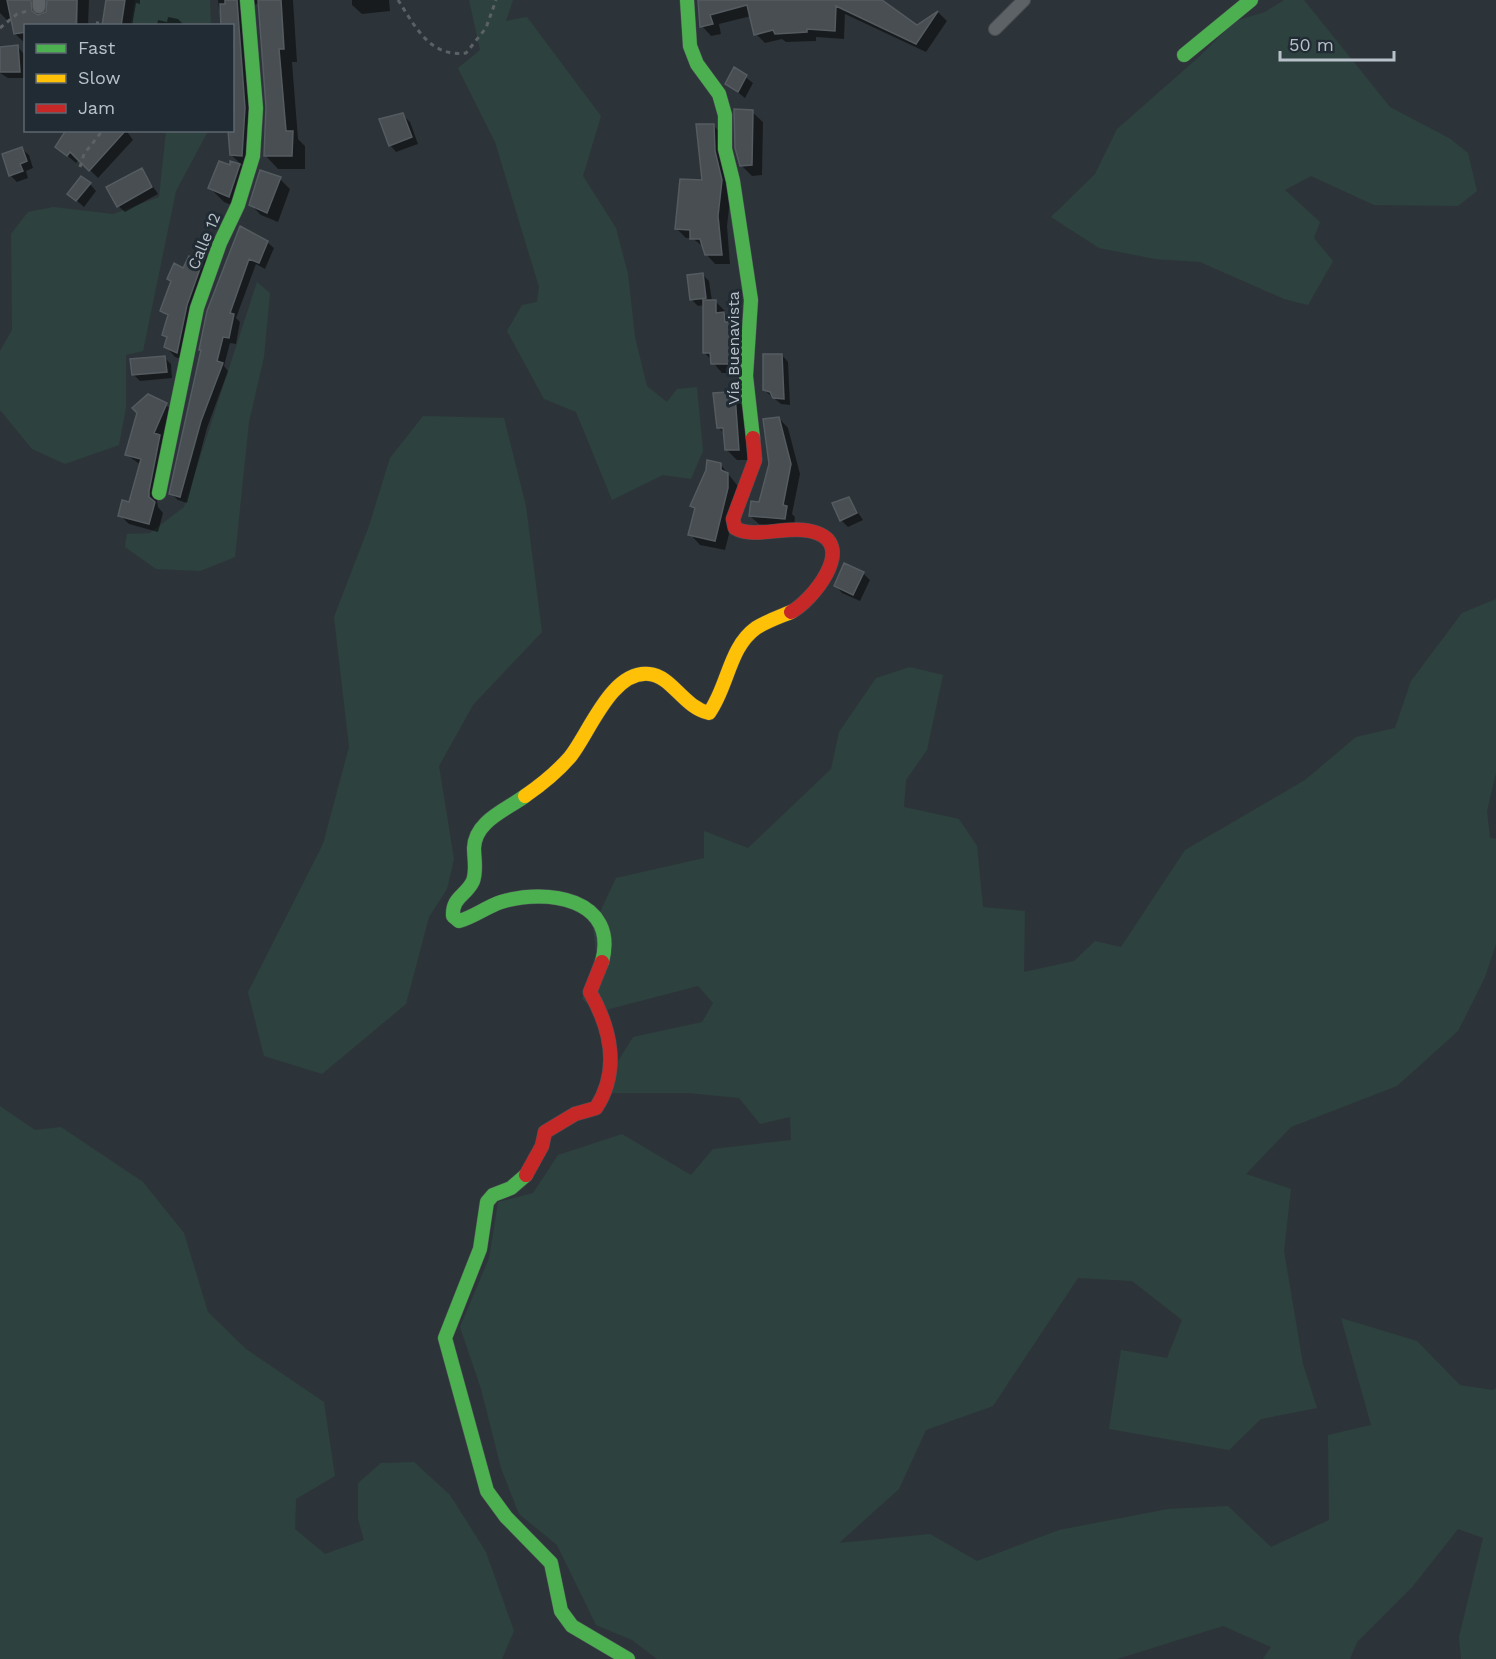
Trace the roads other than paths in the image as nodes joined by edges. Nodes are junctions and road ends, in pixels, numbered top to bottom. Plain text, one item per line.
1 (247, 0) edge
2 (687, 0) edge
3 (1024, 0) edge
4 (1251, 0) edge
5 (995, 28) dead end
6 (1185, 55) dead end
7 (159, 493) dead end
8 (628, 1659) edge

1 - 7 street, Calle 12
2 - 8 street, Vía Buenavista
3 - 5 street
4 - 6 street

